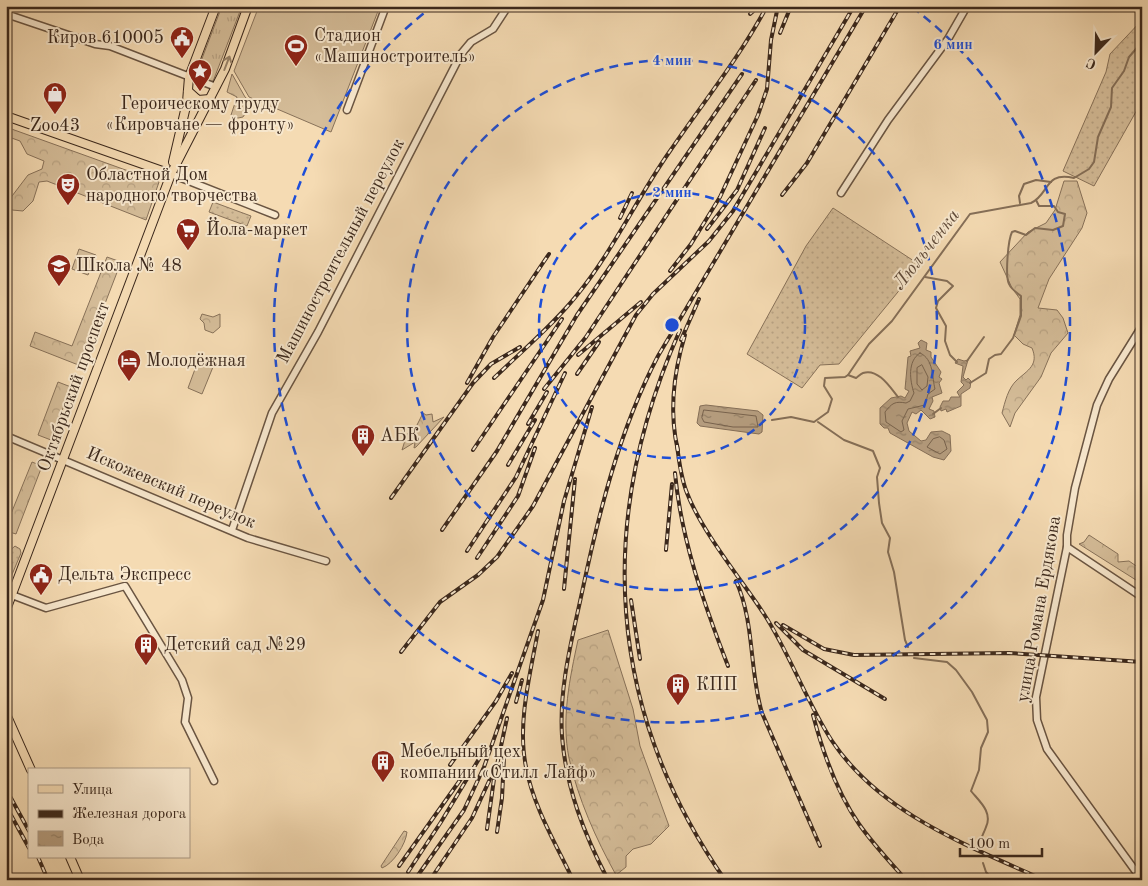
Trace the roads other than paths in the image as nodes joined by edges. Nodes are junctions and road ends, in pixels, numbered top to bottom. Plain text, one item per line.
1 (216, 6) edge
2 (248, 6) edge
3 (386, 6) edge
4 (508, 6) edge
5 (967, 6) edge
6 (6, 14) edge
7 (189, 77) junction
8 (216, 87) junction
9 (188, 91) junction
10 (210, 99) junction
11 (347, 110) dead end
12 (6, 116) edge
13 (171, 174) junction
14 (841, 194) dead end
15 (275, 215) dead end
16 (1142, 326) edge
17 (6, 436) edge
18 (63, 459) junction
19 (232, 530) junction
20 (1067, 547) junction
21 (326, 561) dead end
22 (12, 595) junction
23 (1142, 597) edge
24 (7, 606) edge
25 (6, 714) edge
26 (30, 768) edge
27 (214, 781) dead end
28 (70, 858) edge
29 (80, 880) edge
30 (1142, 880) edge

1 - 7 main road, Октябрьский проспект
8 -> 2 main road, Октябрьский проспект
3 - 11 street
4 - 19 street, Машиностроительный переулок
5 - 14 street
6 - 7 street
7 - 8 street
7 - 9 main road, Октябрьский проспект
8 - 10 main road, Октябрьский проспект
9 - 10 main road
9 - 13 main road, Октябрьский проспект
10 - 13 main road, Октябрьский проспект
12 - 13 main road
13 - 15 street
13 - 18 main road, Октябрьский проспект
16 - 20 street, улица Романа Ердякова
17 - 18 street, Искожевский переулок
18 - 19 street, Искожевский переулок
18 - 22 main road, Октябрьский проспект
19 - 21 street, Искожевский переулок
20 - 23 street
20 - 30 street, улица Романа Ердякова
22 - 24 main road, Октябрьский проспект
22 - 27 street
25 - 26 main road
28 - 29 main road

